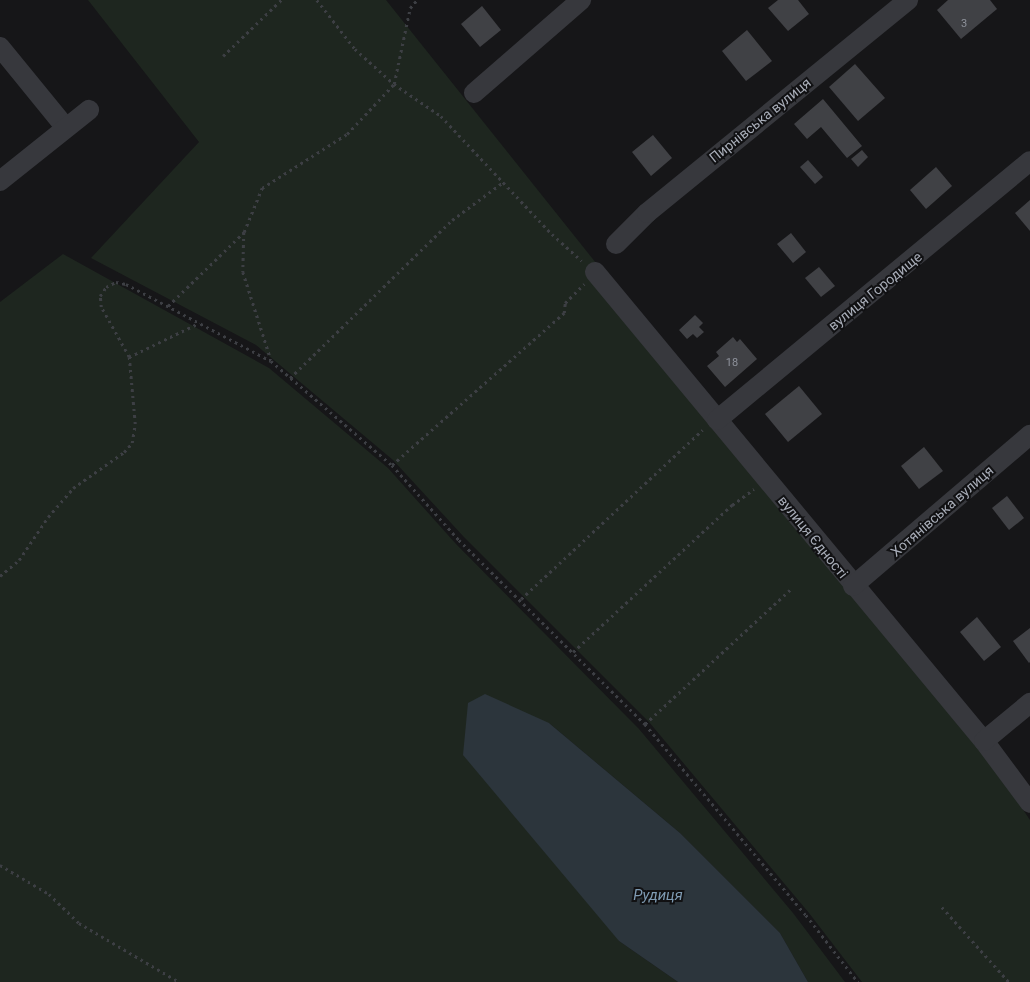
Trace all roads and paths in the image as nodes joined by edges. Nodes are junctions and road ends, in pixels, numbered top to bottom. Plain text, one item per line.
1 (281, 0) edge
2 (317, 0) edge
3 (417, 0) edge
4 (582, 0) edge
5 (908, 0) edge
6 (0, 47) edge
7 (223, 56) dead end
8 (394, 84) junction
9 (474, 93) dead end
10 (89, 110) dead end
11 (66, 128) junction
12 (1030, 161) edge
13 (0, 181) edge
14 (502, 183) junction
15 (244, 232) junction
16 (616, 244) dead end
17 (595, 272) junction
18 (168, 306) junction
19 (200, 323) junction
20 (129, 357) junction
21 (271, 362) junction
22 (290, 378) junction
23 (716, 419) junction
24 (1030, 435) edge
25 (392, 465) junction
26 (766, 480) junction
27 (0, 576) edge
28 (853, 586) junction
29 (792, 588) dead end
30 (521, 600) junction
31 (573, 652) junction
32 (1030, 703) edge
33 (645, 724) junction
34 (984, 741) junction
35 (1030, 802) edge
36 (0, 865) edge
37 (942, 907) dead end
38 (179, 982) edge
39 (858, 982) edge
40 (1009, 982) edge

1 - 7 path
2 - 8 path
3 - 8 path
4 - 9 street
5 - 16 street, Пирнівська вулиця
6 - 11 street
8 - 14 path
8 - 15 path
10 - 11 street
11 - 13 street
12 - 23 street, вулиця Городище
14 - 17 path
14 - 22 path
15 - 18 path
15 - 21 path
17 - 23 street, вулиця Єдності
17 - 25 path
18 - 19 path
18 - 20 path
19 - 20 path
19 - 21 path
20 - 27 path
21 - 22 path
22 - 25 path
23 - 26 street, вулиця Єдності
23 - 30 path
24 - 28 street, Хотянівська вулиця
25 - 30 path
26 - 28 street, вулиця Єдності
26 - 31 path
28 - 34 street, вулиця Єдності
29 - 33 path
30 - 31 path
31 - 33 path
32 - 34 street
33 - 39 path
34 - 35 street, вулиця Єдності
36 - 38 path
37 - 40 path

